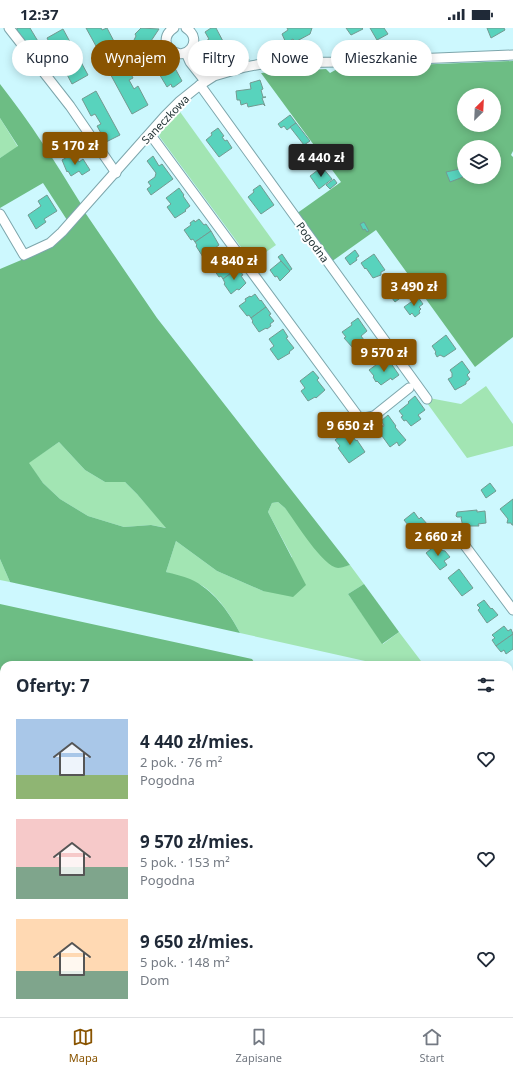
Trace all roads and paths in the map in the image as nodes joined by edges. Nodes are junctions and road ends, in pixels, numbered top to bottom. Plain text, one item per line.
1 (9, 28) edge
2 (174, 28) edge
3 (186, 28) edge
4 (186, 53) junction
5 (513, 55) edge
6 (203, 83) junction
7 (150, 134) junction
8 (116, 173) junction
9 (0, 214) edge
10 (409, 388) dead end
11 (427, 399) dead end
12 (462, 543) dead end
13 (513, 610) edge

1 - 8 street
2 - 4 street
3 - 4 street
4 - 6 street, Pogodna
5 - 6 street, Saneczkowa
6 - 7 street, Saneczkowa
6 - 11 street, Pogodna
7 - 8 street, Saneczkowa
7 - 10 street
8 - 9 street, Saneczkowa
12 - 13 street

